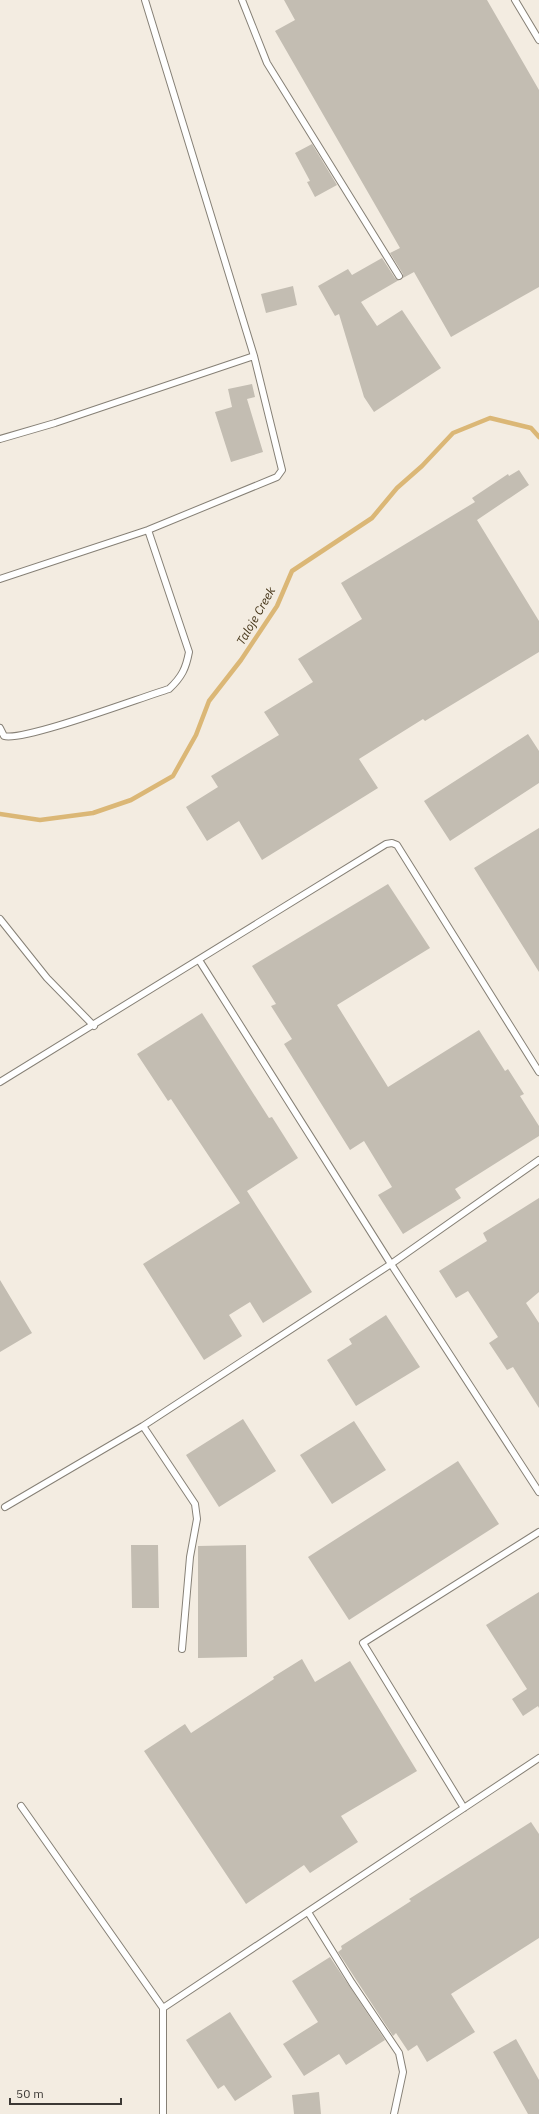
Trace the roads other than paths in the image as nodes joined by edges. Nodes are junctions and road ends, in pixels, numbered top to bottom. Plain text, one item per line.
1 (145, 0) edge
2 (242, 0) edge
3 (515, 0) edge
4 (539, 40) edge
5 (399, 276) dead end
6 (254, 356) junction
7 (0, 439) edge
8 (148, 530) junction
9 (0, 579) edge
10 (0, 728) edge
11 (0, 919) edge
12 (199, 960) junction
13 (94, 1026) junction
14 (539, 1072) edge
15 (0, 1082) edge
16 (539, 1160) edge
17 (391, 1264) junction
18 (143, 1426) junction
19 (539, 1492) edge
20 (5, 1507) dead end
21 (539, 1532) edge
22 (182, 1649) dead end
23 (539, 1758) edge
24 (21, 1806) dead end
25 (464, 1808) junction
26 (308, 1912) junction
27 (163, 2008) junction
28 (163, 2114) edge
29 (394, 2114) edge

1 - 6 lane
2 - 5 lane
3 - 4 lane
6 - 7 lane
6 - 8 lane
8 - 9 lane
8 - 10 lane
11 - 13 lane
12 - 13 lane
12 - 14 lane
12 - 17 lane
13 - 15 lane
16 - 17 lane
17 - 18 lane
17 - 19 lane
18 - 20 lane
18 - 22 lane
21 - 25 lane
23 - 25 lane
24 - 27 lane
25 - 26 lane
26 - 27 lane
26 - 29 lane
27 - 28 lane

